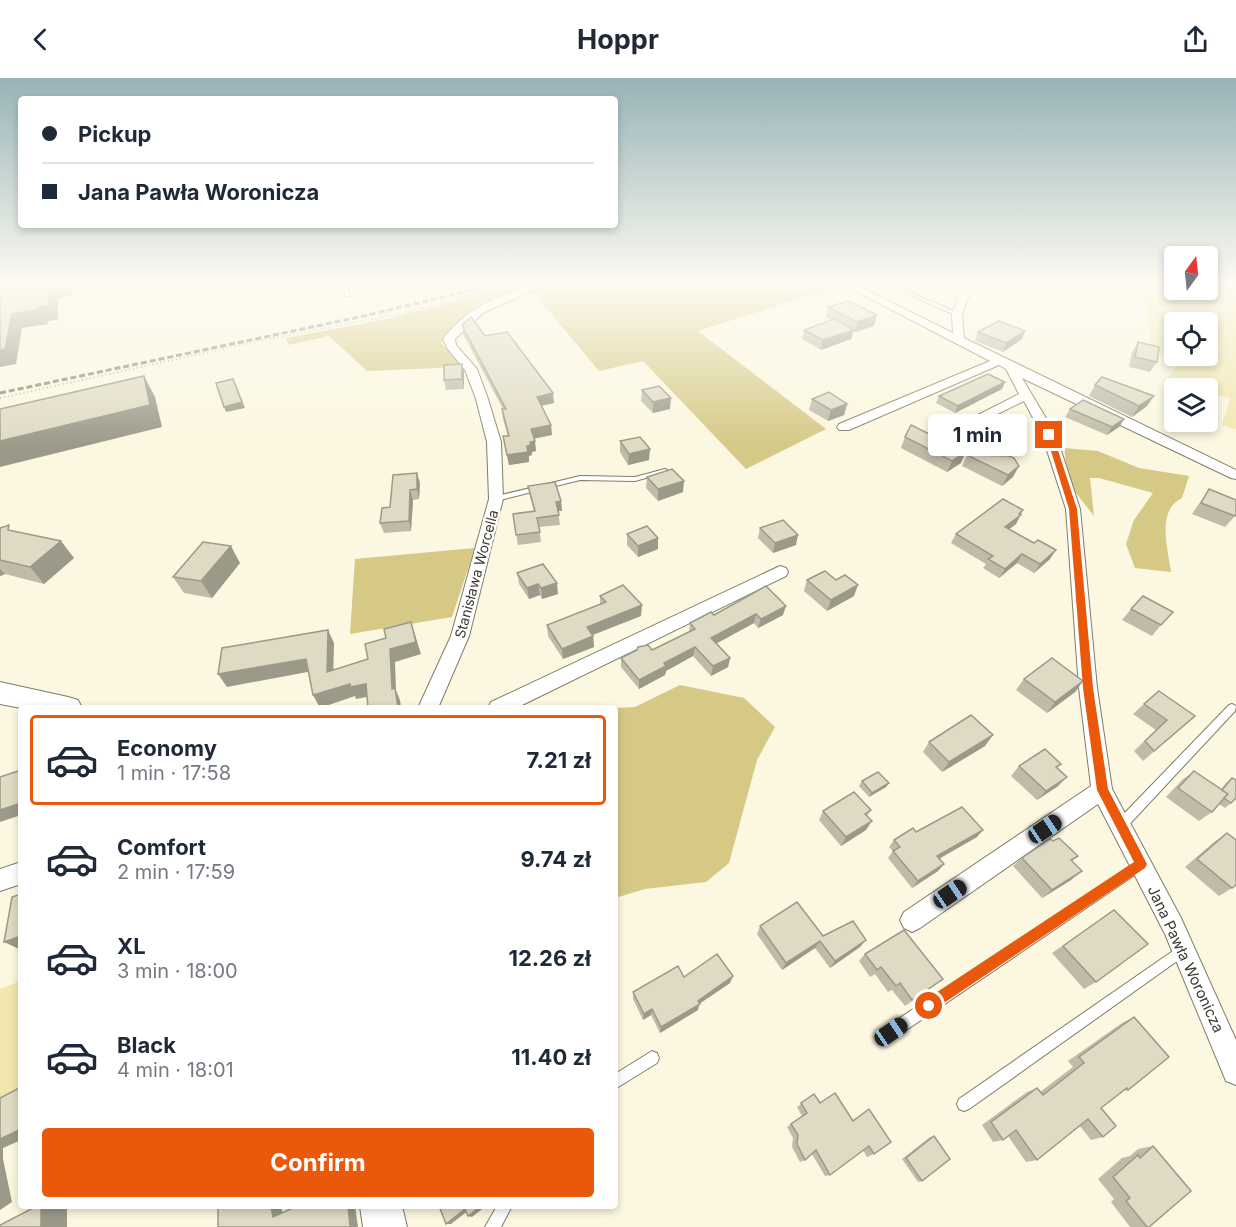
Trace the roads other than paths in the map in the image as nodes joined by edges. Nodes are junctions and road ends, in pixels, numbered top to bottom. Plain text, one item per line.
1 (449, 339) edge
2 (959, 339) edge
3 (1005, 365) junction
4 (1027, 395) junction
5 (974, 420) dead end
6 (844, 427) dead end
7 (665, 471) edge
8 (1236, 475) edge
9 (496, 499) junction
10 (780, 572) dead end
11 (0, 693) edge
12 (54, 705) edge
13 (429, 705) edge
14 (504, 705) edge
15 (1232, 708) dead end
16 (1102, 790) junction
17 (1121, 825) junction
18 (1141, 864) junction
19 (18, 874) edge
20 (0, 879) edge
21 (912, 920) dead end
22 (1183, 950) junction
23 (891, 1032) dead end
24 (652, 1058) dead end
25 (1236, 1071) edge
26 (618, 1080) edge
27 (963, 1104) dead end
28 (382, 1209) edge
29 (503, 1209) edge
30 (385, 1227) edge
31 (493, 1227) edge

1 - 9 street, Stanisława Worcella
2 - 3 street
3 - 4 street, Jana Pawła Woronicza
3 - 6 street
3 - 8 street
4 - 5 street
4 - 16 street, Jana Pawła Woronicza
7 - 9 lane
9 - 13 street, Stanisława Worcella
10 - 14 street
11 - 12 street
15 - 17 lane
16 - 17 street, Jana Pawła Woronicza
16 - 21 street
17 - 18 street, Jana Pawła Woronicza
18 - 22 street, Jana Pawła Woronicza
18 - 23 lane
19 - 20 street
22 - 25 street, Jana Pawła Woronicza
22 - 27 lane
24 - 26 lane
28 - 30 street
29 - 31 lane

